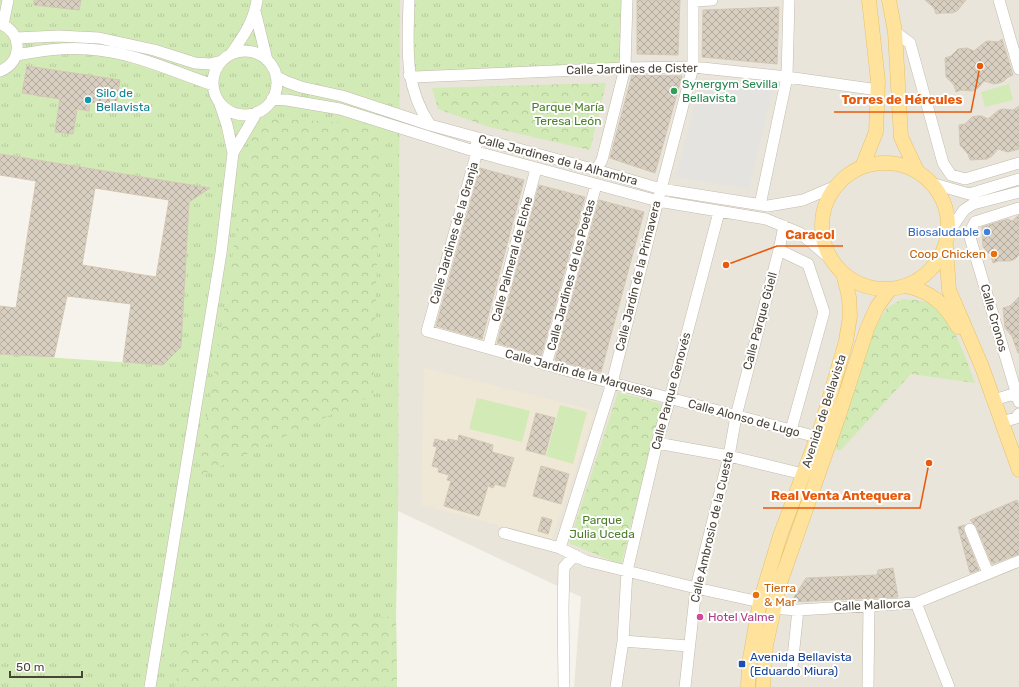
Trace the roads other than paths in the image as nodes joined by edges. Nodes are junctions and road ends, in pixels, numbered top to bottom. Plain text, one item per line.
1 (8, 0) edge
2 (409, 0) edge
3 (627, 0) edge
4 (712, 0) edge
5 (789, 0) edge
6 (869, 0) edge
7 (889, 0) edge
8 (999, 0) edge
9 (694, 1) edge
10 (256, 5) edge
11 (2, 24) edge
12 (895, 32) junction
13 (16, 38) junction
14 (16, 55) junction
15 (226, 57) junction
16 (267, 60) junction
17 (693, 67) junction
18 (625, 68) junction
19 (1019, 69) edge
20 (0, 71) edge
21 (410, 75) junction
22 (276, 76) junction
23 (787, 77) junction
24 (213, 85) junction
25 (878, 90) junction
26 (272, 99) junction
27 (220, 104) junction
28 (258, 112) junction
29 (430, 125) junction
30 (485, 141) junction
31 (477, 152) junction
32 (233, 153) junction
33 (1019, 163) edge
34 (862, 167) junction
35 (536, 169) junction
36 (596, 170) junction
37 (917, 171) junction
38 (1019, 179) edge
39 (931, 183) junction
40 (596, 185) junction
41 (836, 186) junction
42 (661, 189) junction
43 (1019, 192) edge
44 (658, 201) junction
45 (760, 205) junction
46 (1019, 208) edge
47 (719, 212) junction
48 (784, 226) junction
49 (947, 239) junction
50 (779, 250) junction
51 (832, 260) junction
52 (843, 273) junction
53 (905, 286) junction
54 (890, 289) junction
55 (427, 331) joint
56 (488, 348) junction
57 (546, 365) junction
58 (982, 367) junction
59 (612, 382) junction
60 (670, 398) junction
61 (1018, 399) edge
62 (994, 400) junction
63 (1019, 414) edge
64 (736, 416) junction
65 (1002, 422) junction
66 (791, 430) junction
67 (817, 437) junction
68 (657, 444) junction
69 (729, 456) junction
70 (1019, 470) edge
71 (803, 474) junction
72 (970, 529) dead end
73 (504, 533) dead end
74 (560, 548) junction
75 (575, 555) junction
76 (1019, 561) edge
77 (627, 571) junction
78 (988, 573) junction
79 (696, 588) junction
80 (760, 602) junction
81 (916, 603) junction
82 (869, 605) junction
83 (774, 607) junction
84 (798, 610) junction
85 (623, 641) junction
86 (688, 646) junction
87 (792, 666) dead end
88 (150, 687) edge
89 (564, 687) edge
90 (616, 687) edge
91 (685, 687) edge
92 (748, 687) edge
93 (763, 687) edge
94 (868, 687) edge
95 (949, 687) edge

1 - 11 street
2 - 21 street
3 - 18 street
4 - 9 street
5 - 23 street
6 - 25 main road
7 - 12 main road
8 - 19 street
9 - 17 street, Calle Jardín de la Primavera
10 - 15 street
10 - 16 street
11 - 13 street
12 - 33 street
12 - 37 main road
13 - 14 street
13 - 15 street
14 - 20 street
14 - 24 street
15 - 16 street
15 - 24 street
16 - 22 street
17 - 18 street, Calle Jardines de Cister
17 - 23 street, Calle Jardines de Cister
17 - 42 street, Calle Jardín de la Primavera
18 - 21 street, Calle Jardines de Cister
18 - 36 street
21 - 29 street
22 - 26 street
22 - 29 street, Calle Jardines de la Alhambra
23 - 25 street, Calle Jardines de Cister
23 - 45 street
24 - 27 street
25 - 34 main road
26 - 28 street
26 - 31 street, Calle Jardines de la Alhambra
27 - 28 street
27 - 32 street
28 - 32 street
29 - 30 street, Calle Jardines de la Alhambra
30 - 31 street, Calle Jardines de la Granja
30 - 36 street, Calle Jardines de la Alhambra
31 - 35 street, Calle Jardines de la Alhambra
31 - 55 street, Calle Jardines de la Granja
32 - 88 street
34 - 37 main road
34 - 41 main road
35 - 40 street, Calle Jardines de la Alhambra
35 - 56 street, Calle Palmeral de Elche
36 - 42 street, Calle Jardines de la Alhambra
37 - 39 main road
38 - 39 street
39 - 49 main road
40 - 44 street, Calle Jardines de la Alhambra
40 - 57 street, Calle Jardines de los Poetas
41 - 45 street, Calle Jardines de la Alhambra
41 - 51 main road
42 - 44 street, Calle Jardín de la Primavera
42 - 45 street, Calle Jardines de la Alhambra
43 - 49 street
44 - 47 street, Calle Jardines de la Alhambra
44 - 59 street, Calle Jardín de la Primavera
46 - 61 street, Calle Cronos
47 - 48 street, Calle Jardines de la Alhambra
47 - 60 street, Calle Parque Genovés
48 - 50 street, Calle Parque Güell
48 - 51 street, Calle Jardines de la Alhambra
49 - 53 main road
49 - 58 main road
50 - 64 street, Calle Parque Güell
50 - 66 street
51 - 52 main road
52 - 54 main road
52 - 67 main road, Avenida de Bellavista
53 - 54 main road
53 - 58 main road
54 - 83 main road, Avenida de Bellavista
55 - 56 street, Calle Jardín de la Marquesa
56 - 57 street, Calle Jardín de la Marquesa
57 - 59 street, Calle Jardín de la Marquesa
58 - 62 main road
59 - 60 street, Calle Jardín de la Marquesa
59 - 74 street, Calle Jardín de la Primavera
60 - 64 street, Calle Alonso de Lugo
60 - 68 street, Calle Parque Genovés
61 - 62 street
62 - 65 main road
63 - 65 street
64 - 66 street, Calle Alonso de Lugo
64 - 69 street, Calle Ambrosio de la Cuesta
65 - 70 main road
66 - 67 street, Calle Alonso de Lugo
67 - 71 main road, Avenida de Bellavista
68 - 69 street
68 - 77 street, Calle Parque Genovés
69 - 71 street
69 - 79 street, Calle Ambrosio de la Cuesta
71 - 80 main road, Avenida de Bellavista
72 - 78 street
73 - 74 street
74 - 75 street
75 - 77 street
75 - 89 street
76 - 78 street, Calle Mallorca
77 - 79 street
77 - 85 street, Calle Parque Genovés
78 - 81 street, Calle Mallorca
79 - 80 street
79 - 86 street, Calle Ambrosio de la Cuesta
80 - 92 main road, Avenida de Bellavista
81 - 82 street, Calle Mallorca
81 - 95 street
82 - 84 street, Calle Mallorca
82 - 94 street
83 - 84 street, Calle Mallorca
83 - 93 main road, Avenida de Bellavista
84 - 87 street
85 - 86 street
85 - 90 street, Calle Parque Genovés
86 - 91 street, Calle Ambrosio de la Cuesta

